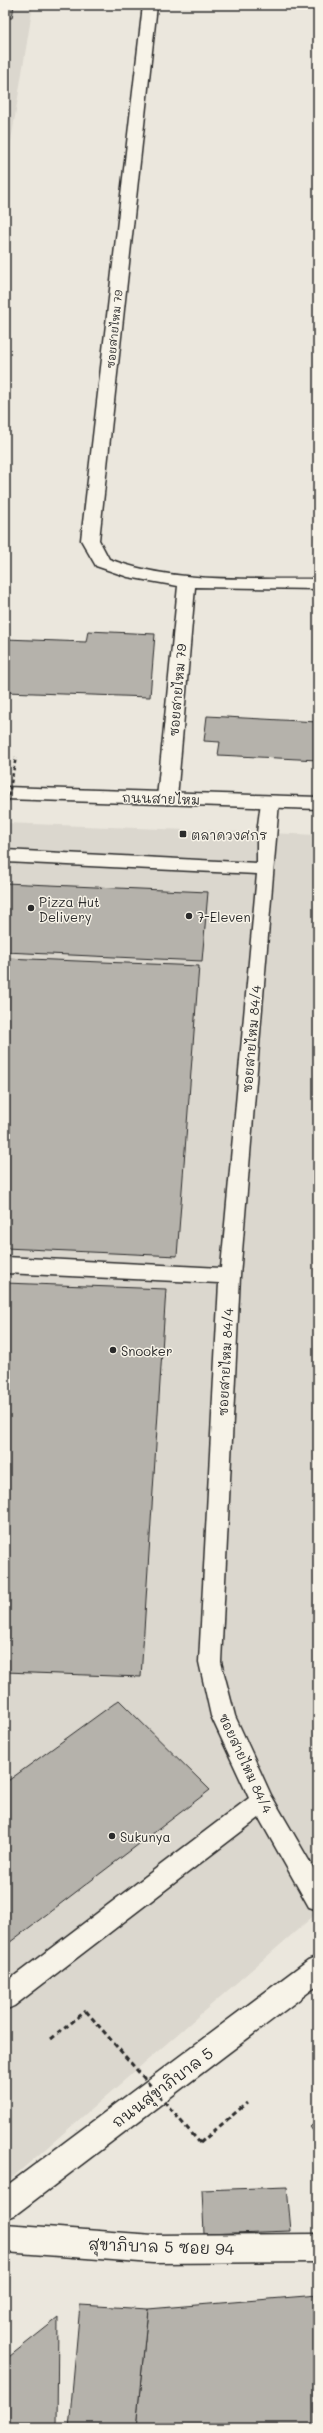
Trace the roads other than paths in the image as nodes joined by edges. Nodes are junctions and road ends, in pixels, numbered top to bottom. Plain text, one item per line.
1 (150, 5) edge
2 (187, 582) junction
3 (318, 584) edge
4 (5, 793) edge
5 (167, 798) junction
6 (270, 802) junction
7 (318, 803) edge
8 (5, 856) edge
9 (266, 869) junction
10 (5, 1265) edge
11 (230, 1276) junction
12 (262, 1802) junction
13 (318, 1899) edge
14 (318, 1969) edge
15 (5, 1998) edge
16 (5, 2205) edge
17 (5, 2238) edge
18 (318, 2248) edge

1 - 2 street, ซอยสายไหม 79
2 - 3 street, ซอยสายไหม 79
2 - 5 street, ซอยสายไหม 79
4 - 5 street, ถนนสายไหม
5 - 6 street, ถนนสายไหม
6 - 7 street, ถนนสายไหม
6 - 9 lane, ซอยสายไหม 84/4
8 - 9 lane
9 - 11 lane, ซอยสายไหม 84/4
10 - 11 lane
11 - 12 lane, ซอยสายไหม 84/4
12 - 13 lane, ซอยสายไหม 84/4
12 - 15 lane
14 - 16 street, ถนนสุขาภิบาล 5
17 - 18 street, สุขาภิบาล 5 ซอย 94

